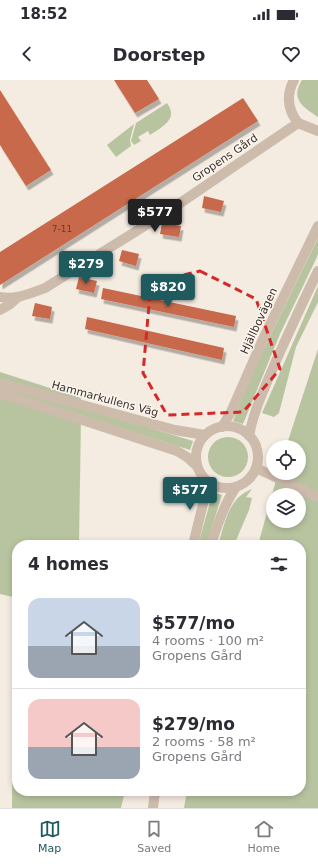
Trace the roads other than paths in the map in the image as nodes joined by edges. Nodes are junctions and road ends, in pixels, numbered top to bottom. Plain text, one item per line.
1 (294, 80) edge
2 (298, 123) junction
3 (318, 131) edge
4 (318, 226) edge
5 (318, 271) edge
6 (18, 296) junction
7 (0, 297) edge
8 (0, 310) edge
9 (0, 384) edge
10 (0, 393) edge
11 (222, 427) junction
12 (205, 435) junction
13 (249, 436) junction
14 (197, 466) junction
15 (256, 468) junction
16 (207, 481) junction
17 (236, 487) junction
18 (318, 497) edge
19 (194, 540) edge
20 (212, 540) edge
21 (154, 796) edge
22 (153, 808) edge

1 - 2 street
2 - 3 street
2 - 6 street, Gropens Gård
4 - 11 street, Hjällbovägen
5 - 13 street
6 - 7 street, Gropens Gård
6 - 8 street
9 - 12 street, Hammarkullens Väg
10 - 14 street
11 - 12 street
11 - 13 street
12 - 14 street
13 - 15 street
14 - 16 street
15 - 17 street
15 - 18 street
16 - 17 street
16 - 19 street
17 - 20 street
21 - 22 street

